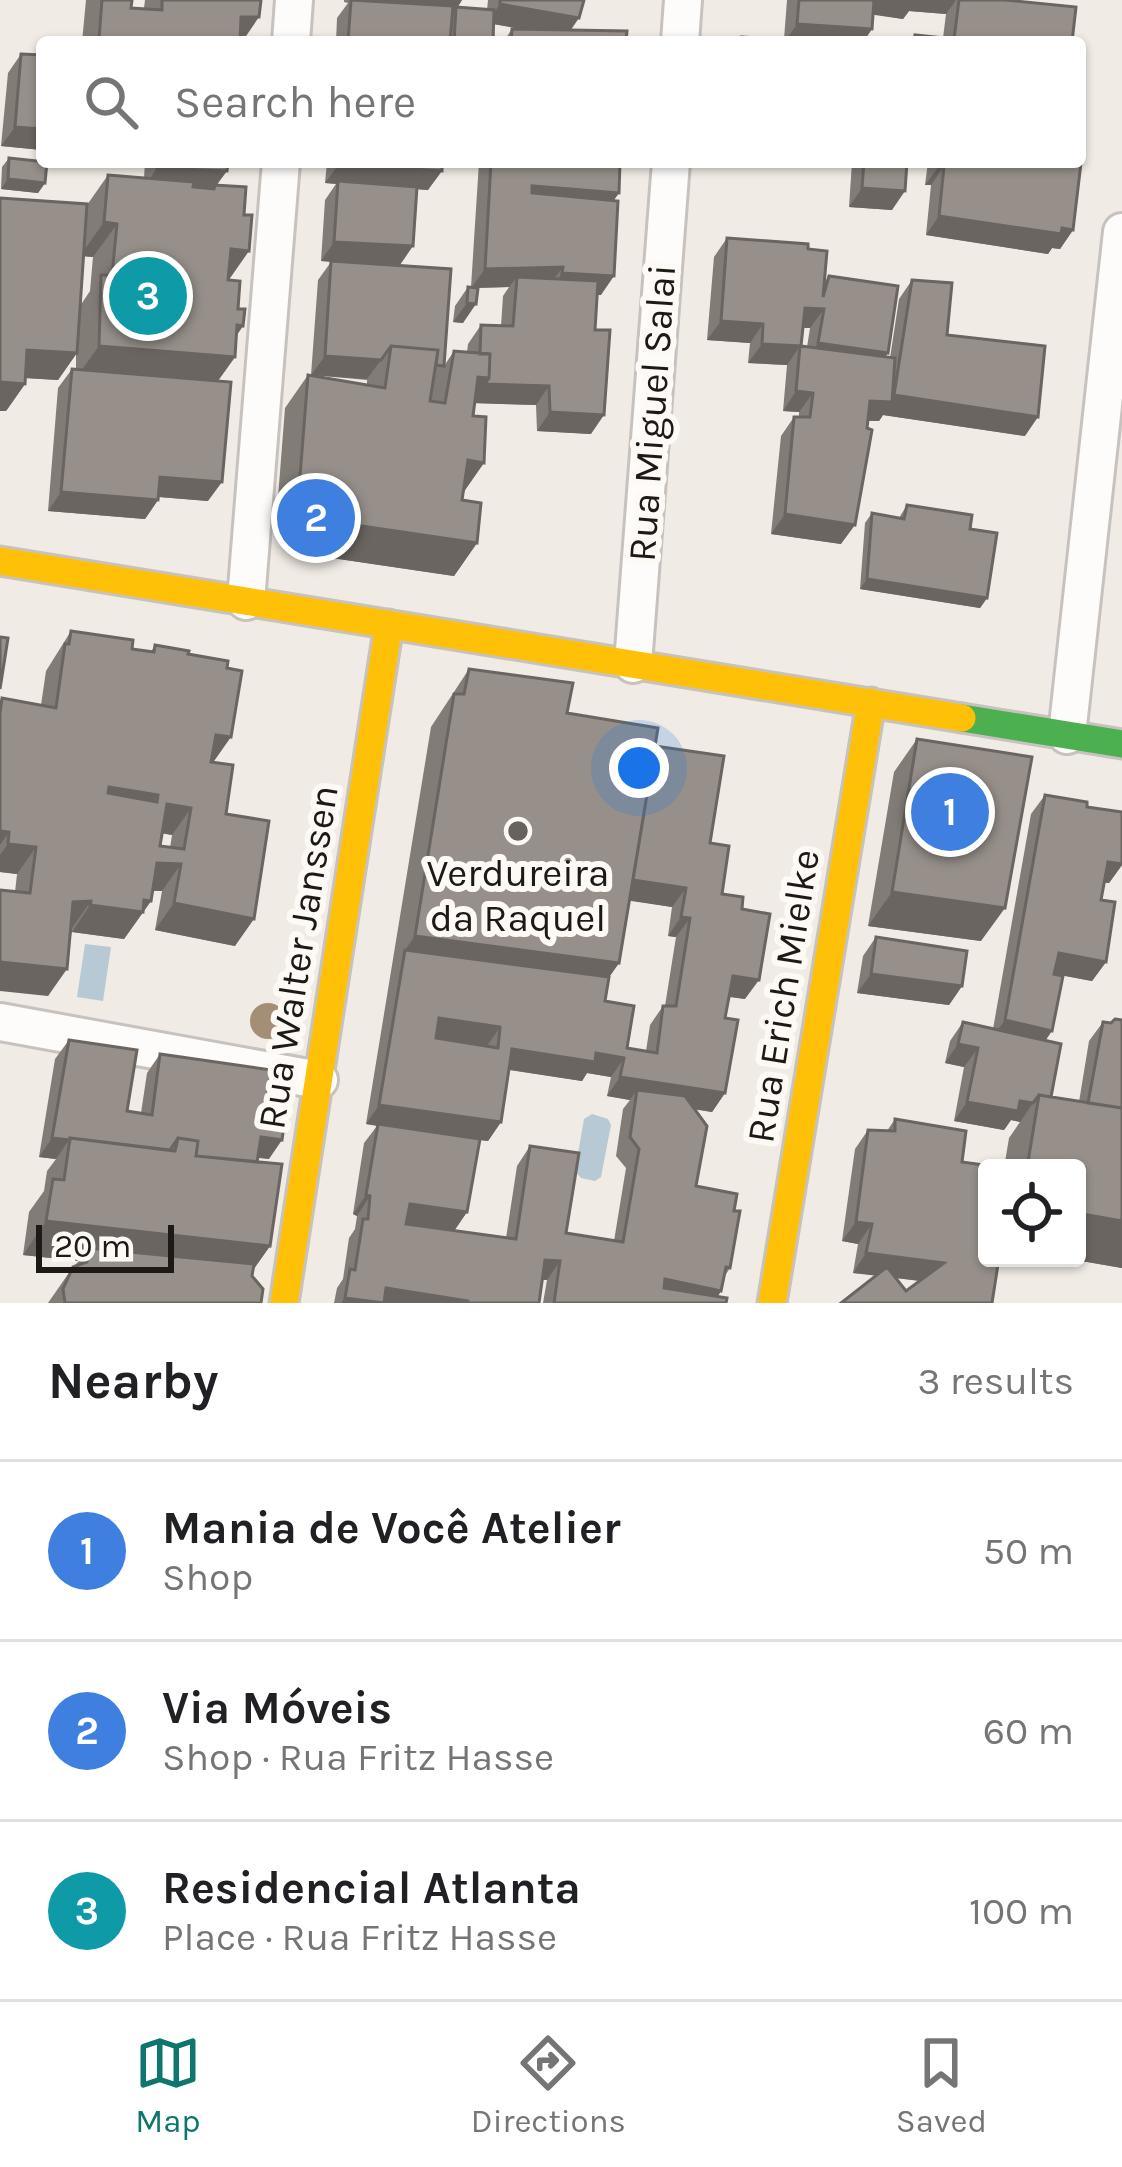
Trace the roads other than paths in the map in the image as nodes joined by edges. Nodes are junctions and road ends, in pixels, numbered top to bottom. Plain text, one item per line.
1 (294, 0) edge
2 (683, 0) edge
3 (291, 36) edge
4 (680, 36) edge
5 (281, 168) edge
6 (671, 168) edge
7 (1122, 232) edge
8 (0, 560) edge
9 (246, 601) junction
10 (389, 624) junction
11 (633, 664) junction
12 (871, 702) junction
13 (1067, 735) junction
14 (1122, 744) edge
15 (0, 1022) edge
16 (319, 1080) junction
17 (284, 1303) edge
18 (772, 1303) edge

1 - 3 street
2 - 4 street
5 - 9 street
6 - 11 street, Rua Miguel Salai
7 - 13 street
8 - 9 street
9 - 10 street
10 - 11 street
10 - 16 street, Rua Walter Janssen
11 - 12 street
12 - 13 street
12 - 18 street, Rua Erich Mielke
13 - 14 street
15 - 16 street
16 - 17 street, Rua Walter Janssen

